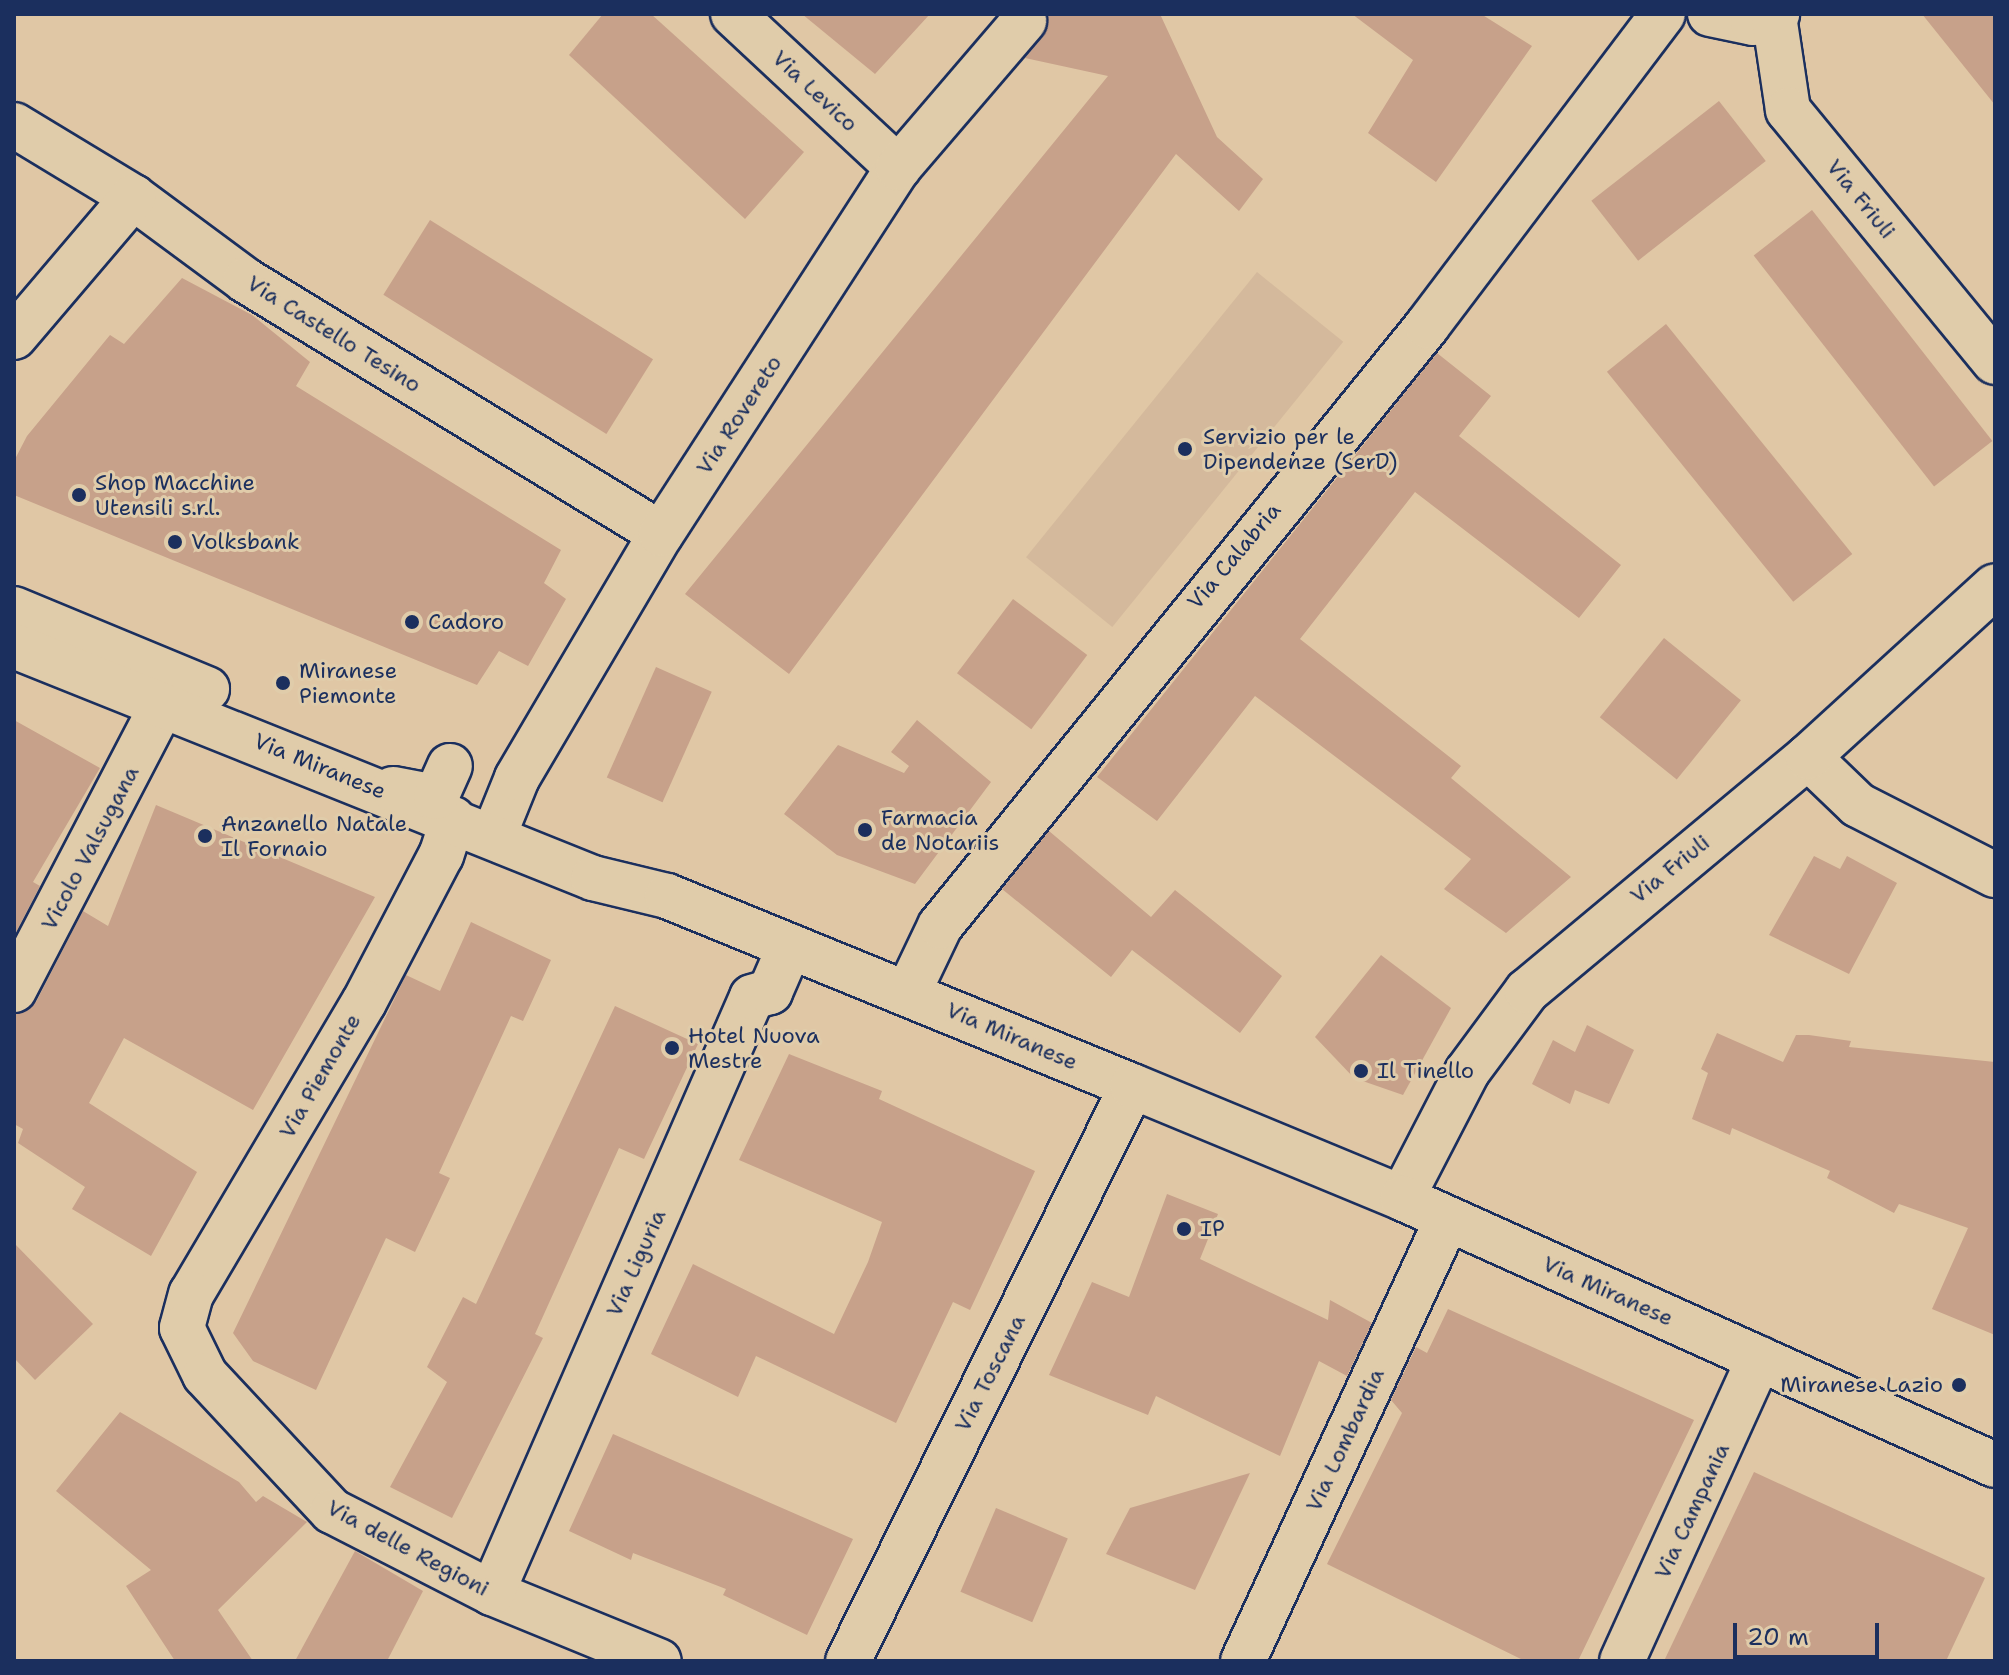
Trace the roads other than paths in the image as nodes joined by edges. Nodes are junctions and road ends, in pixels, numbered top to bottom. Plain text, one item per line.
1 (733, 14) edge
2 (1663, 14) edge
3 (1710, 14) edge
4 (1775, 15) edge
5 (1024, 21) dead end
6 (14, 125) edge
7 (898, 168) junction
8 (133, 197) junction
9 (14, 337) edge
10 (1995, 362) edge
11 (661, 534) junction
12 (1995, 586) edge
13 (14, 609) edge
14 (14, 646) edge
15 (174, 680) junction
16 (1808, 757) junction
17 (449, 790) junction
18 (499, 822) junction
19 (1995, 875) edge
20 (790, 946) junction
21 (14, 990) edge
22 (908, 993) junction
23 (1132, 1086) junction
24 (1402, 1198) junction
25 (1447, 1219) junction
26 (182, 1328) joint
27 (1759, 1359) junction
28 (1995, 1465) edge
29 (492, 1593) junction
30 (659, 1661) edge
31 (848, 1661) edge
32 (1243, 1661) edge
33 (1622, 1661) edge

1 - 7 street, Via Levico
2 - 22 street, Via Calabria
3 - 4 street
4 - 10 street, Via Friuli
5 - 7 street, Via Rovereto
6 - 8 street, Via Castello Tesino
7 - 11 street, Via Rovereto
8 - 9 street
8 - 11 street, Via Castello Tesino
11 - 18 street, Via Rovereto
12 - 16 street, Via Friuli
13 - 15 street
14 - 15 street, Via Miranese
15 - 17 street, Via Miranese
15 - 17 street, Via Miranese
15 - 21 street, Vicolo Valsugana
16 - 19 street
16 - 24 street, Via Friuli
17 - 18 street, Via Miranese
17 - 26 street, Via Piemonte
18 - 20 street, Via Miranese
20 - 22 street, Via Miranese
20 - 29 street, Via Liguria
22 - 23 street, Via Miranese
23 - 24 street, Via Miranese
23 - 31 street, Via Toscana
24 - 25 street, Via Miranese
25 - 27 street, Via Miranese
25 - 32 street, Via Lombardia
26 - 29 street, Via delle Regioni
27 - 28 street, Via Miranese
27 - 33 street, Via Campania
29 - 30 street, Via delle Regioni

